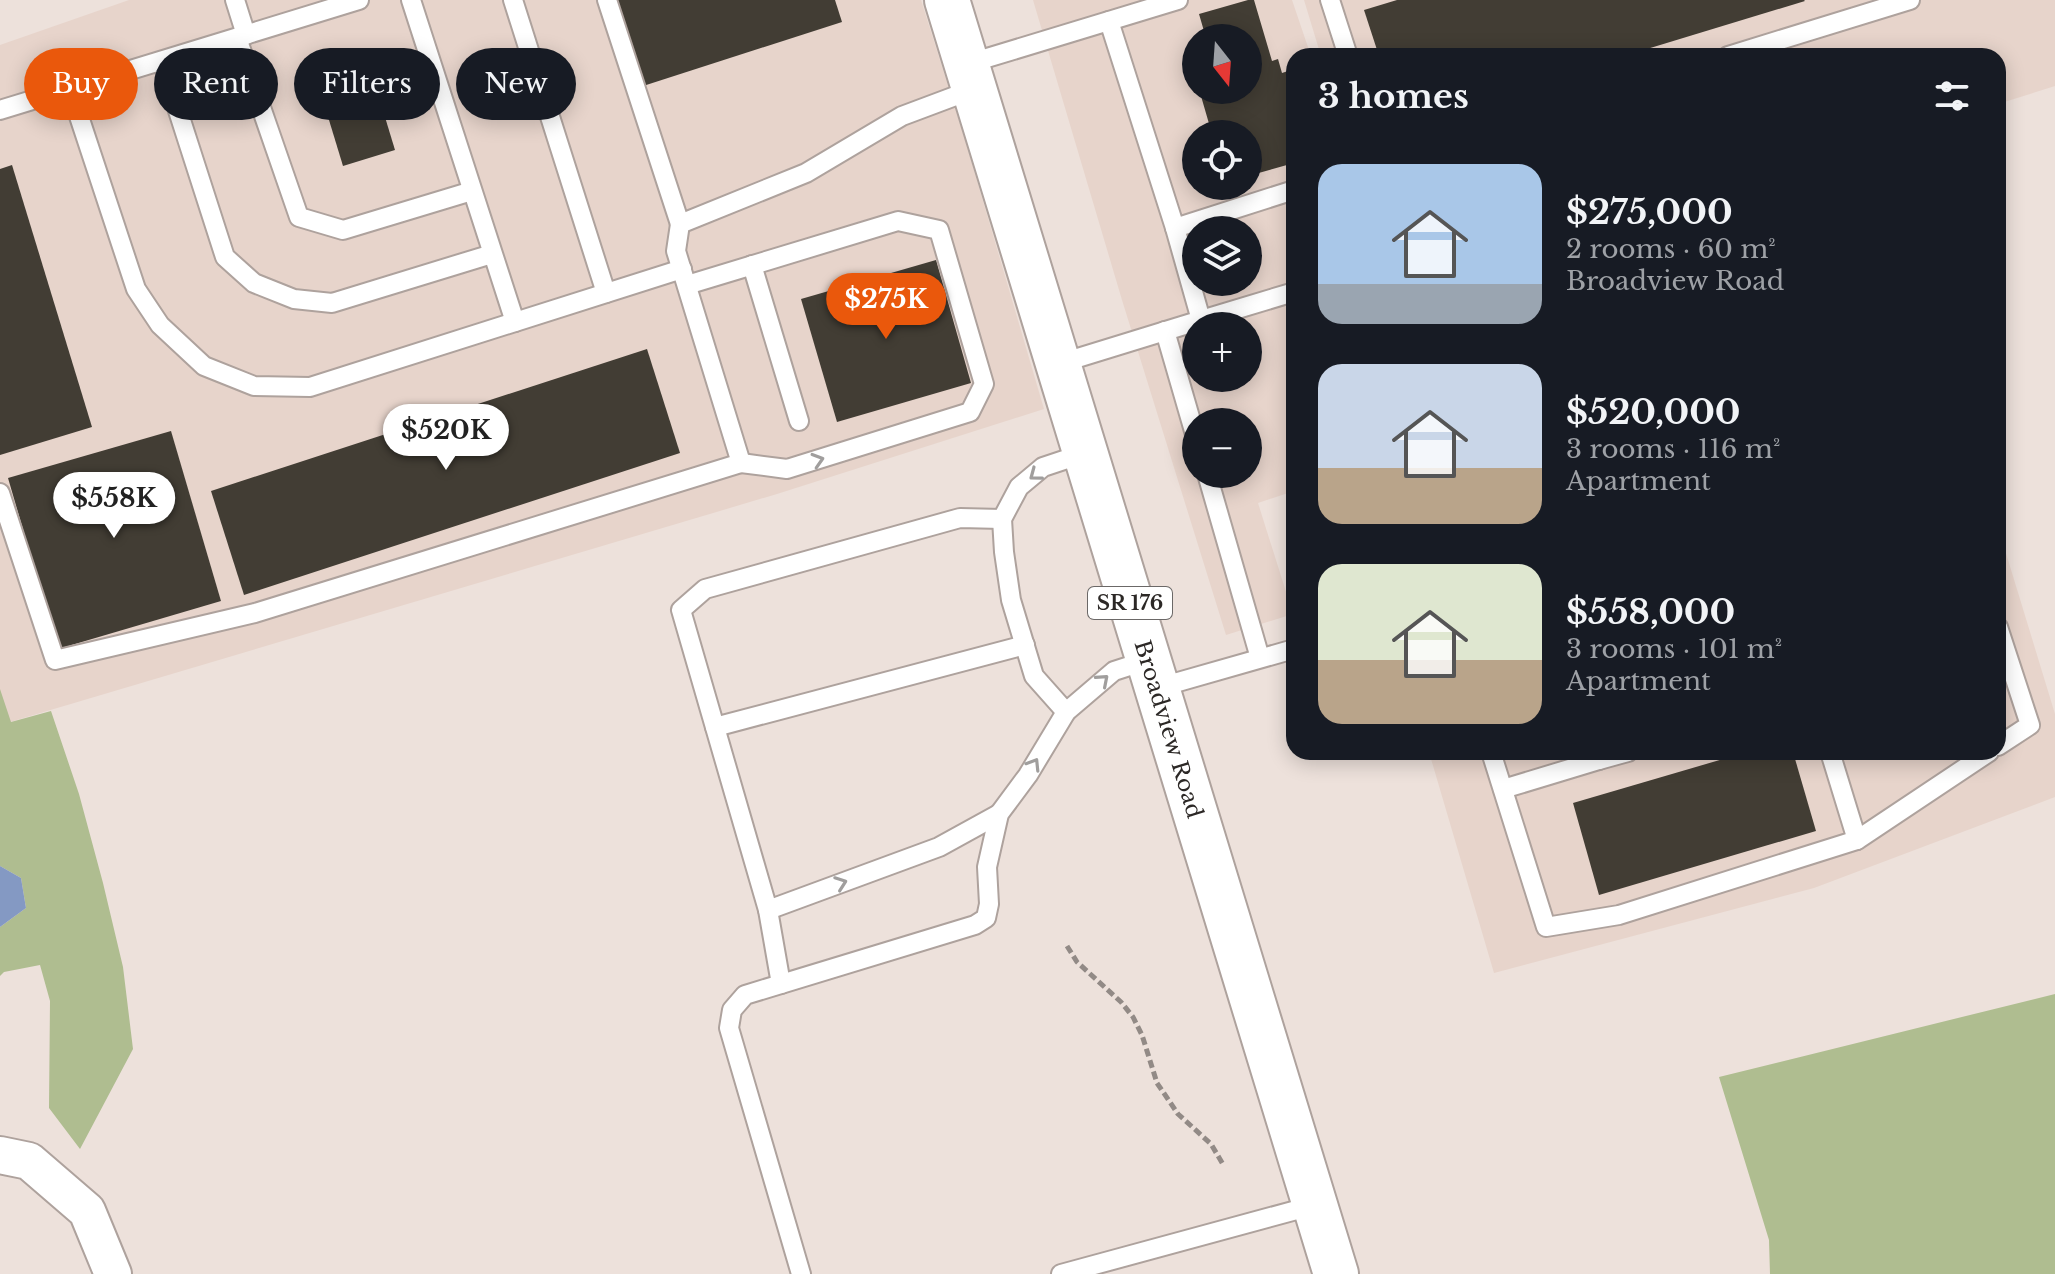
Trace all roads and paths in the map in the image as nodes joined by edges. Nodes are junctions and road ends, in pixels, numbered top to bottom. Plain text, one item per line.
1 (235, 0) edge
2 (359, 0) edge
3 (411, 0) edge
4 (513, 0) edge
5 (607, 0) edge
6 (947, 0) edge
7 (1178, 0) edge
8 (1330, 0) edge
9 (1910, 0) edge
10 (1109, 21) junction
11 (242, 36) junction
12 (204, 48) edge
13 (1345, 48) edge
14 (1754, 48) edge
15 (970, 76) junction
16 (24, 103) edge
17 (0, 110) edge
18 (80, 120) edge
19 (181, 120) edge
20 (472, 191) junction
21 (1286, 193) edge
22 (680, 224) junction
23 (1175, 228) junction
24 (492, 254) junction
25 (752, 265) junction
26 (684, 277) junction
27 (606, 293) junction
28 (1286, 294) edge
29 (1199, 312) edge
30 (1228, 312) edge
31 (515, 322) junction
32 (1182, 326) edge
33 (1165, 331) junction
34 (1058, 364) junction
35 (1187, 408) edge
36 (799, 421) dead end
37 (1085, 453) junction
38 (741, 463) junction
39 (1211, 488) edge
40 (0, 493) edge
41 (1002, 519) junction
42 (1025, 645) junction
43 (1286, 651) edge
44 (2006, 652) edge
45 (1260, 658) junction
46 (1152, 674) junction
47 (1066, 712) junction
48 (715, 727) junction
49 (2006, 741) edge
50 (1494, 760) edge
51 (1586, 760) edge
52 (1832, 760) edge
53 (1977, 760) edge
54 (1503, 789) junction
55 (999, 814) junction
56 (1857, 840) junction
57 (768, 910) junction
58 (1067, 946) dead end
59 (781, 984) junction
60 (0, 1155) edge
61 (1224, 1166) dead end
62 (1315, 1205) junction
63 (113, 1274) edge
64 (801, 1274) edge
65 (1061, 1274) edge
66 (1336, 1274) edge

1 - 11 lane
2 - 11 lane
3 - 20 lane
4 - 27 lane
5 - 22 lane
6 - 15 main road, Broadview Road / SR 176
7 - 10 lane
8 - 13 lane
9 - 14 lane
10 - 15 lane
10 - 23 lane
11 - 12 lane
11 - 20 lane
15 - 22 lane
15 - 34 main road, Broadview Road / SR 176
16 - 17 lane
18 - 31 lane
19 - 24 lane
20 - 24 lane
21 - 23 lane
22 - 26 lane
23 - 29 lane
24 - 31 lane
25 - 26 lane
25 - 36 lane
38 -> 25 lane
26 - 27 lane
26 - 38 lane
27 - 31 lane
28 - 30 lane
32 - 33 lane
33 - 34 lane
33 - 35 lane
34 - 37 main road, Broadview Road / SR 176
37 -> 41 lane
37 - 46 main road, Broadview Road / SR 176
38 - 40 lane
39 - 45 lane
41 - 42 lane
41 - 48 lane
42 - 47 lane
42 - 48 lane
43 - 45 lane
44 - 49 lane
45 - 46 lane
47 -> 46 lane
46 - 62 main road, Broadview Road / SR 176
55 -> 47 lane
48 - 57 lane
50 - 54 lane
51 - 54 lane
52 - 56 lane
53 - 56 lane
54 - 56 lane
57 -> 55 lane
55 - 59 lane
57 - 59 lane
58 - 61 path
59 - 64 lane
60 - 63 street
62 - 65 lane
62 - 66 main road, Broadview Road / SR 176

